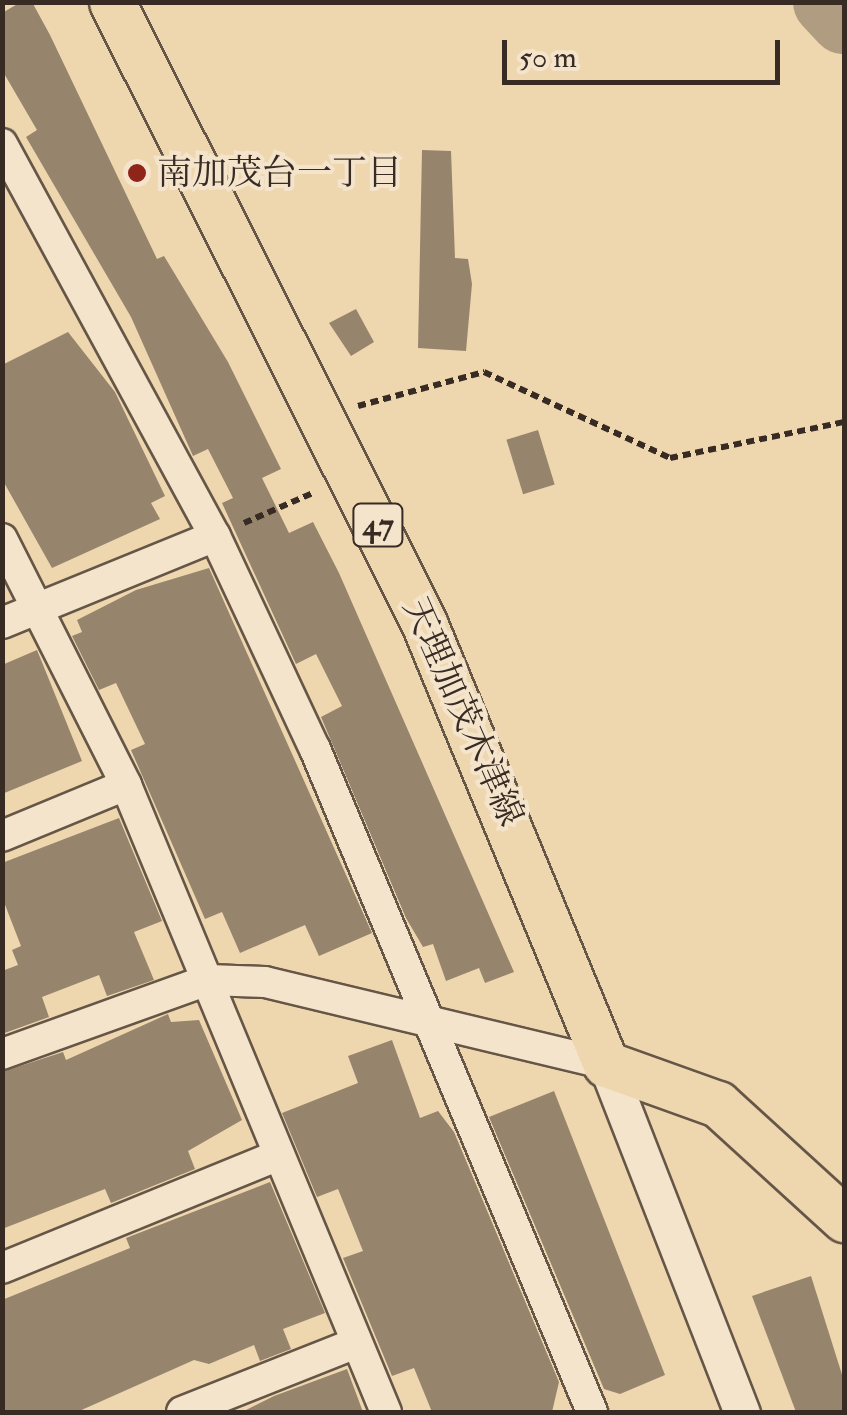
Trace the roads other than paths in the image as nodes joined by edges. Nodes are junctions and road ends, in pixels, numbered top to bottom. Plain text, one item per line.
1 (112, 2) edge
2 (2, 144) edge
3 (215, 536) junction
4 (2, 539) edge
5 (39, 608) junction
6 (2, 622) edge
7 (126, 786) junction
8 (2, 836) edge
9 (208, 980) junction
10 (433, 1024) junction
11 (2, 1054) edge
12 (606, 1064) junction
13 (279, 1155) junction
14 (844, 1219) edge
15 (2, 1268) edge
16 (356, 1343) junction
17 (182, 1412) edge
18 (386, 1412) edge
19 (592, 1412) edge
20 (742, 1412) edge

1 - 12 main road, 天理加茂木津線 / 47
2 - 3 street
3 - 5 street
3 - 10 street
4 - 5 street
5 - 6 street
5 - 7 street
7 - 8 street
7 - 9 street
9 - 10 street
9 - 11 street
9 - 13 street
10 - 12 street
10 - 19 street
12 - 14 main road
12 - 20 street
13 - 15 street
13 - 16 street
16 - 17 street
16 - 18 street

